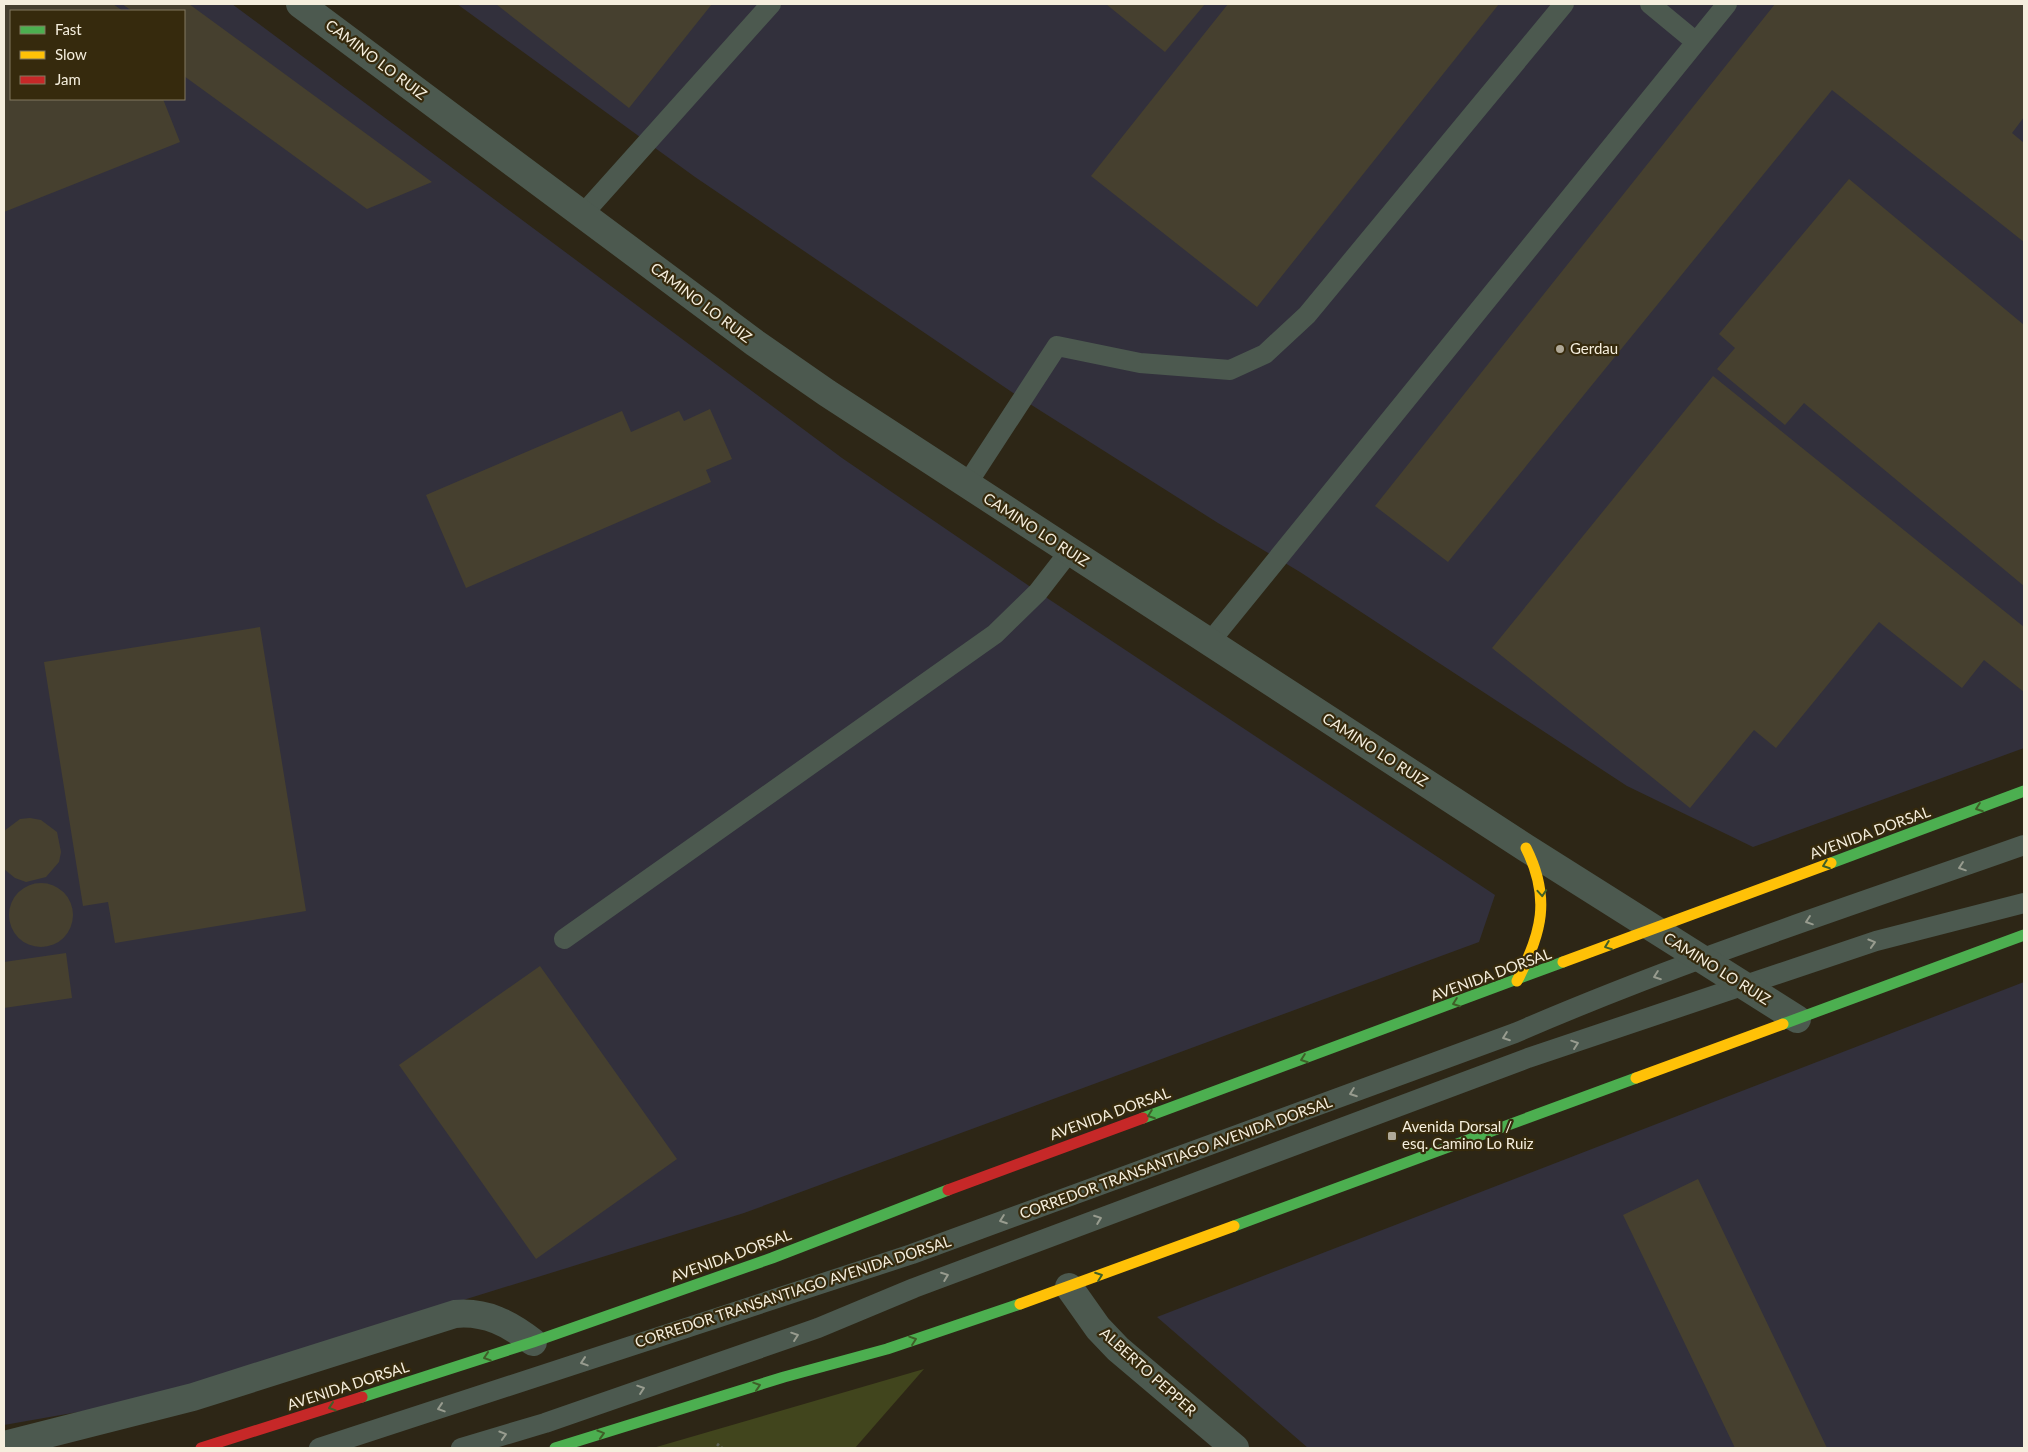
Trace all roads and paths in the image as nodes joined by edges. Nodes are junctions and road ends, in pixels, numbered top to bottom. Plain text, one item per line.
1 (300, 4) edge
2 (771, 4) edge
3 (1564, 4) edge
4 (1650, 4) edge
5 (1727, 4) edge
6 (1696, 42) junction
7 (583, 214) junction
8 (967, 484) junction
9 (1069, 552) junction
10 (1209, 643) junction
11 (2024, 791) edge
12 (2024, 845) edge
13 (1526, 848) junction
14 (2024, 903) edge
15 (1654, 929) junction
16 (2024, 935) edge
17 (564, 939) dead end
18 (1703, 960) junction
19 (1517, 981) junction
20 (1743, 985) junction
21 (1797, 1019) junction
22 (1068, 1287) junction
23 (533, 1342) junction
24 (717, 1444) dead end
25 (4, 1445) edge
26 (201, 1448) edge
27 (319, 1448) edge
28 (461, 1448) edge
29 (555, 1448) edge
30 (722, 1448) edge
31 (1235, 1448) edge

1 - 7 street, CAMINO LO RUIZ
2 - 7 lane
3 - 8 lane
4 - 6 lane
5 - 6 lane
6 - 10 lane
7 - 8 street, CAMINO LO RUIZ
8 - 9 street, CAMINO LO RUIZ
9 - 10 street, CAMINO LO RUIZ
9 - 17 lane
10 - 13 street, CAMINO LO RUIZ
11 -> 15 main road, AVENIDA DORSAL
12 -> 18 lane, CORREDOR TRANSANTIAGO AVENIDA DORSAL
13 - 15 street, CAMINO LO RUIZ
13 -> 19 main road
20 -> 14 lane, CORREDOR TRANSANTIAGO AVENIDA DORSAL
15 - 18 street, CAMINO LO RUIZ
15 -> 19 main road, AVENIDA DORSAL
16 - 21 main road
18 - 20 street, CAMINO LO RUIZ
18 -> 27 lane, CORREDOR TRANSANTIAGO AVENIDA DORSAL
19 -> 23 main road, AVENIDA DORSAL
20 - 21 street, CAMINO LO RUIZ
28 -> 20 lane, CORREDOR TRANSANTIAGO AVENIDA DORSAL
22 -> 21 main road
29 -> 22 main road
22 - 31 street, ALBERTO PEPPER
23 - 25 street
23 -> 26 main road, AVENIDA DORSAL
24 - 30 path

